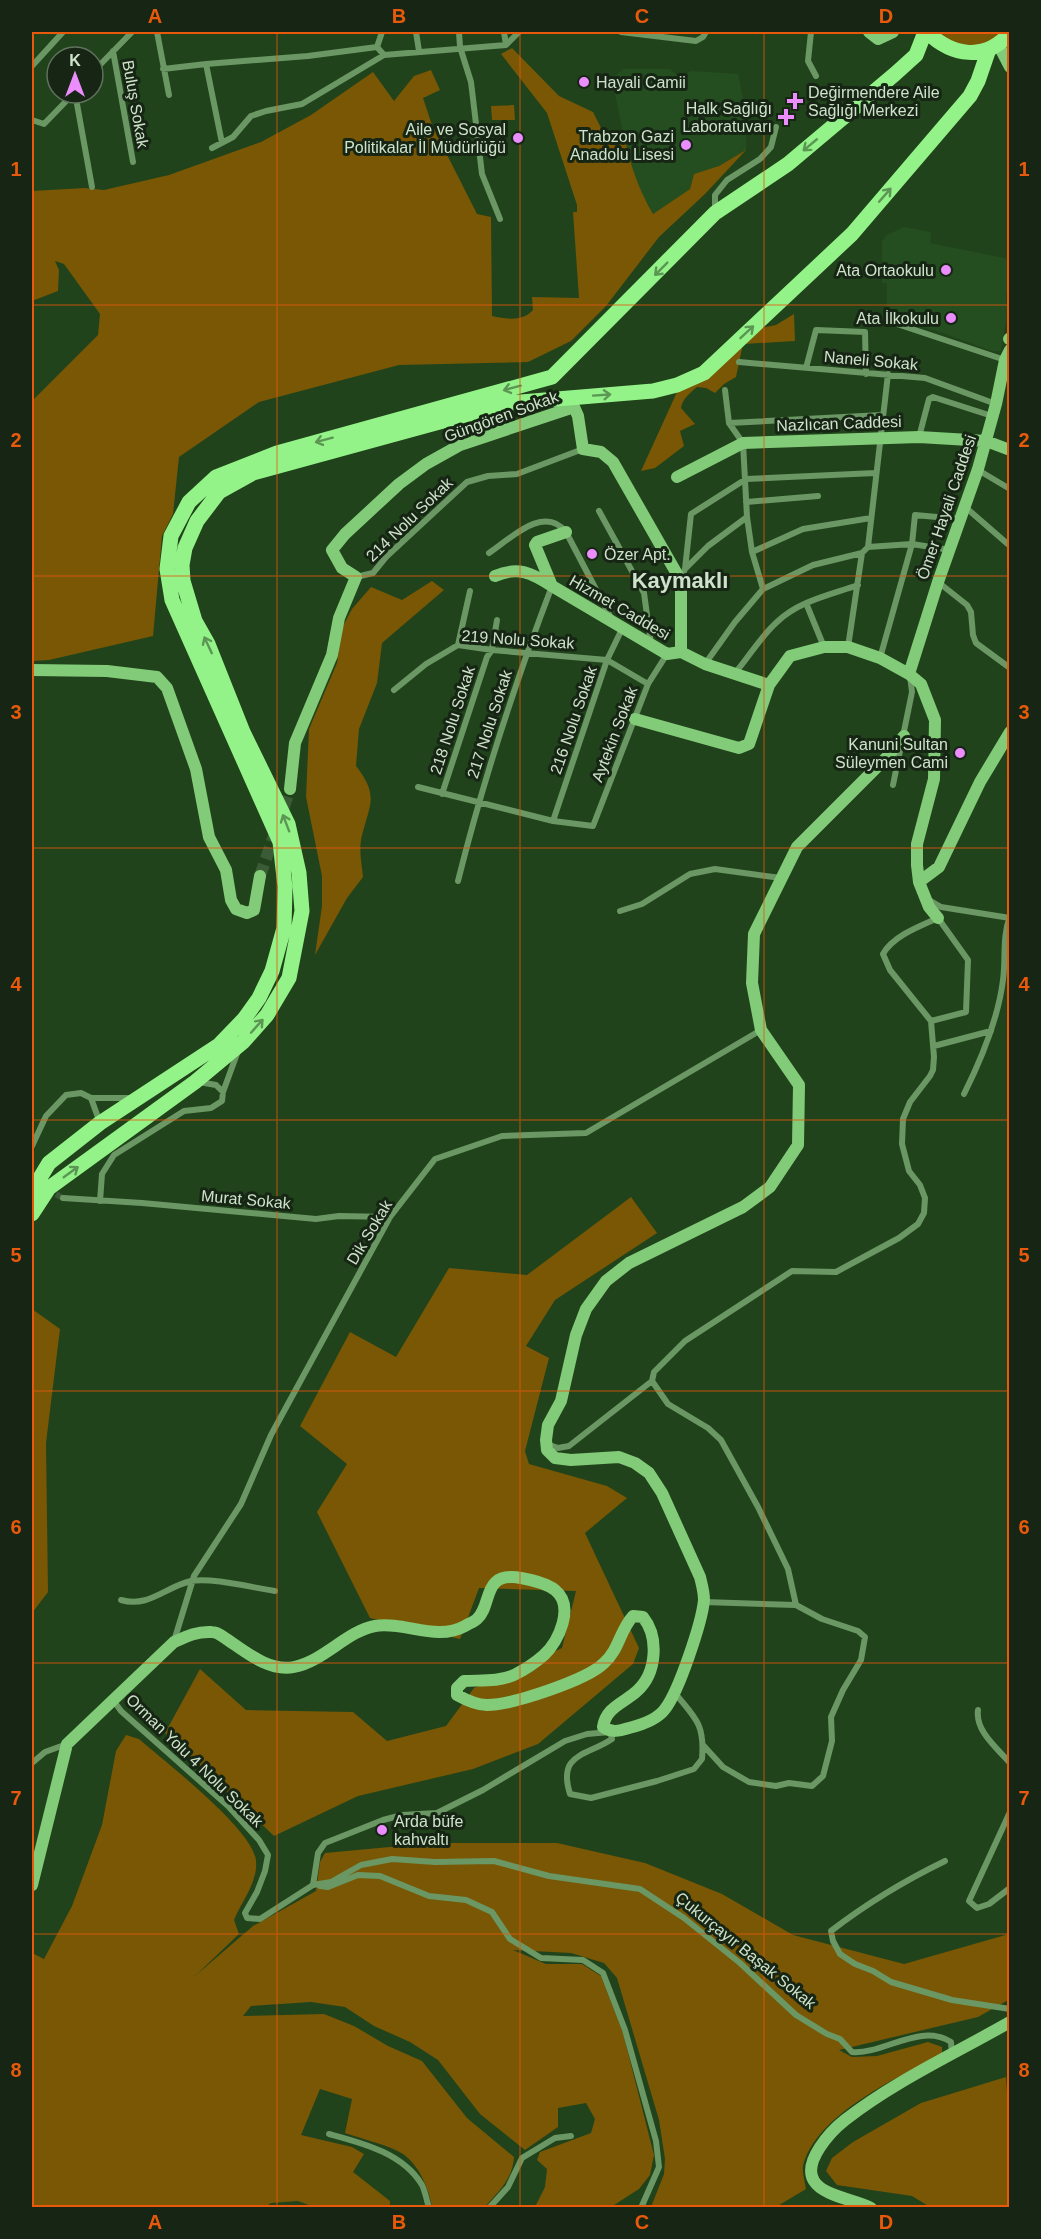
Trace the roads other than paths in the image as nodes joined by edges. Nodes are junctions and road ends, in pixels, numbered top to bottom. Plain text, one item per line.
1 (63, 32) edge
2 (132, 32) edge
3 (157, 32) edge
4 (382, 32) edge
5 (416, 32) edge
6 (459, 32) edge
7 (504, 32) edge
8 (519, 32) edge
9 (621, 32) edge
10 (706, 32) edge
11 (811, 32) edge
12 (894, 32) edge
13 (926, 32) edge
14 (122, 34) edge
15 (655, 34) edge
16 (876, 34) edge
17 (999, 42) edge
18 (506, 45) junction
19 (377, 46) junction
20 (460, 47) junction
21 (113, 51) junction
22 (419, 51) junction
23 (384, 55) junction
24 (105, 59) edge
25 (206, 64) junction
26 (32, 66) edge
27 (1010, 67) edge
28 (163, 69) junction
29 (816, 76) dead end
30 (169, 95) dead end
31 (63, 105) edge
32 (76, 105) edge
33 (32, 120) edge
34 (776, 127) dead end
35 (222, 143) junction
36 (212, 148) dead end
37 (133, 162) dead end
38 (92, 187) dead end
39 (715, 213) junction
40 (500, 219) dead end
41 (894, 323) dead end
42 (1007, 355) edge
43 (739, 362) dead end
44 (806, 368) junction
45 (866, 374) junction
46 (888, 374) junction
47 (725, 390) dead end
48 (994, 410) junction
49 (882, 415) junction
50 (729, 423) junction
51 (880, 437) junction
52 (919, 437) junction
53 (986, 441) junction
54 (743, 443) junction
55 (583, 449) junction
56 (1010, 450) edge
57 (978, 469) junction
58 (875, 473) junction
59 (677, 477) dead end
60 (746, 479) junction
61 (1010, 489) edge
62 (818, 496) dead end
63 (746, 502) junction
64 (964, 505) junction
65 (599, 511) dead end
66 (747, 517) junction
67 (871, 518) junction
68 (959, 519) junction
69 (566, 532) junction
70 (912, 544) junction
71 (868, 546) junction
72 (1010, 546) edge
73 (950, 550) junction
74 (752, 552) junction
75 (489, 553) dead end
76 (862, 553) junction
77 (683, 575) junction
78 (495, 576) dead end
79 (356, 577) junction
80 (938, 582) junction
81 (858, 585) junction
82 (552, 586) junction
83 (763, 588) junction
84 (470, 591) dead end
85 (806, 603) junction
86 (497, 620) dead end
87 (618, 626) junction
88 (651, 644) junction
89 (459, 645) junction
90 (824, 647) junction
91 (848, 647) junction
92 (492, 650) junction
93 (681, 652) junction
94 (527, 653) junction
95 (667, 654) junction
96 (880, 658) junction
97 (607, 660) junction
98 (705, 664) junction
99 (1010, 668) edge
100 (32, 670) edge
101 (735, 674) junction
102 (909, 674) junction
103 (648, 684) junction
104 (769, 685) junction
105 (394, 690) dead end
106 (634, 719) junction
107 (1010, 732) edge
108 (904, 736) junction
109 (893, 784) dead end
110 (418, 787) dead end
111 (290, 789) tunnel mouth
112 (442, 794) junction
113 (478, 803) junction
114 (553, 821) junction
115 (260, 876) tunnel mouth
116 (781, 878) junction
117 (458, 881) dead end
118 (919, 882) junction
119 (926, 898) junction
120 (620, 911) dead end
121 (938, 918) junction
122 (1009, 918) edge
123 (931, 1021) junction
124 (760, 1030) junction
125 (991, 1032) junction
126 (241, 1044) junction
127 (934, 1046) junction
128 (195, 1082) junction
129 (223, 1092) junction
130 (964, 1094) dead end
131 (91, 1098) junction
132 (138, 1098) junction
133 (100, 1123) junction
134 (32, 1146) edge
135 (32, 1191) edge
136 (63, 1198) tunnel mouth
137 (100, 1200) junction
138 (32, 1214) edge
139 (390, 1217) junction
140 (652, 1381) junction
141 (546, 1444) junction
142 (193, 1581) junction
143 (275, 1591) dead end
144 (121, 1600) dead end
145 (704, 1602) junction
146 (796, 1605) junction
147 (174, 1642) junction
148 (674, 1692) junction
149 (113, 1700) junction
150 (978, 1710) dead end
151 (610, 1732) junction
152 (68, 1744) junction
153 (703, 1745) junction
154 (1010, 1762) edge
155 (32, 1763) edge
156 (1010, 1812) edge
157 (259, 1840) joint
158 (945, 1862) dead end
159 (32, 1885) edge
160 (313, 1886) junction
161 (1010, 1888) edge
162 (1010, 2009) edge
163 (1010, 2022) edge
164 (951, 2055) junction
165 (329, 2134) dead end
166 (571, 2136) dead end
167 (429, 2208) edge
168 (489, 2208) edge
169 (641, 2208) edge
170 (871, 2208) edge

1 - 26 street
2 - 14 street
3 - 28 street
4 - 19 street
5 - 22 street
6 - 20 street
7 - 18 street
8 - 18 street
9 - 15 street
10 - 15 street
11 - 29 street
12 - 16 street
13 - 17 main road
13 -> 39 main road
14 - 21 street
17 - 27 street
126 -> 17 main road
18 - 20 street
19 - 23 street
19 - 25 street
20 - 22 street
20 - 40 street
21 - 24 street
21 - 37 street, Buluş Sokak
22 - 23 street
23 - 35 street
25 - 28 street
25 - 35 street
28 - 30 street
31 - 33 street
32 - 38 street
34 - 39 street
35 - 36 street
39 -> 132 main road
41 - 42 street
42 - 48 street, Ömer Hayali Caddesi
43 - 44 street, Naneli Sokak
44 - 45 street, Naneli Sokak
44 - 45 street
45 - 46 street, Naneli Sokak
46 - 48 street, Naneli Sokak
46 - 49 street
47 - 50 street
48 - 52 street
48 - 53 street, Ömer Hayali Caddesi
49 - 50 street
49 - 51 street
50 - 54 street
51 - 52 street, Nazlıcan Caddesi
51 - 54 street, Nazlıcan Caddesi
51 - 58 street
52 - 53 street, Nazlıcan Caddesi
53 - 56 street, Nazlıcan Caddesi
53 - 57 street, Ömer Hayali Caddesi
54 - 59 street, Nazlıcan Caddesi
54 - 60 street
55 - 77 street, Hizmet Caddesi
55 - 79 street, 214 Nolu Sokak
55 - 79 street, Güngören Sokak
57 - 61 street
57 - 64 street, Ömer Hayali Caddesi
58 - 60 street
58 - 67 street
60 - 63 street
60 - 77 street
62 - 63 street
63 - 66 street
64 - 68 street, Ömer Hayali Caddesi
64 - 72 street
65 - 88 street
66 - 74 street
66 - 77 street
67 - 71 street
67 - 74 street
68 - 70 street
68 - 73 street, Ömer Hayali Caddesi
69 - 75 street
69 - 82 street, Hizmet Caddesi
69 - 87 street
70 - 71 street
70 - 73 street
70 - 96 street
71 - 76 street
73 - 80 street, Ömer Hayali Caddesi
74 - 83 street
76 - 81 street
76 - 83 street
77 - 93 street, Hizmet Caddesi
78 - 82 street
79 - 111 street
80 - 99 street
80 - 102 street, Ömer Hayali Caddesi
81 - 85 street
81 - 91 street
82 - 87 street, Hizmet Caddesi
82 - 94 street, 217 Nolu Sokak
83 - 98 street
84 - 89 street
85 - 90 street
85 - 101 street
86 - 92 street, 218 Nolu Sokak
87 - 88 street, Hizmet Caddesi
87 - 97 street, 216 Nolu Sokak
88 - 95 street, Hizmet Caddesi
89 - 92 street, 219 Nolu Sokak
89 - 105 street, 219 Nolu Sokak
90 - 91 street
90 - 104 street
91 - 96 street
92 - 94 street, 219 Nolu Sokak
92 - 112 street, 218 Nolu Sokak
93 - 95 street, Hizmet Caddesi
93 - 98 street
94 - 97 street, 219 Nolu Sokak
94 - 113 street, 217 Nolu Sokak
95 - 103 street, Aytekin Sokak
96 - 102 street
97 - 103 street, 219 Nolu Sokak
97 - 114 street, 216 Nolu Sokak
98 - 101 street
100 - 115 street
101 - 104 street
102 - 108 street
102 - 118 street
103 - 106 street, Aytekin Sokak
104 - 106 street
106 - 114 street, Aytekin Sokak
107 - 118 street
108 - 109 street
108 - 116 street
110 - 112 street
112 - 113 street
113 - 114 street
113 - 117 street, 217 Nolu Sokak
116 - 120 street
116 - 124 street
118 - 119 street
119 - 121 street
119 - 122 street
121 - 123 street
121 - 123 street
122 - 125 street
123 - 127 street
124 - 139 street, Dik Sokak
124 - 141 street
125 - 127 street
125 - 130 street
126 - 128 main road
126 - 129 street
127 - 140 street
128 - 129 street
138 -> 128 main road
129 - 137 street
131 - 132 street
131 - 133 street
131 - 134 street
132 - 133 main road
133 - 135 main road
136 - 137 street, Murat Sokak
137 - 139 street, Murat Sokak
139 - 142 street, Dik Sokak
140 - 141 street
140 - 146 street
141 - 145 street
142 - 143 street
142 - 144 street
142 - 147 street, Dik Sokak
145 - 146 street
145 - 148 street
146 - 153 street
147 - 149 street
147 - 151 street
148 - 151 street
148 - 153 street
149 - 152 street
149 - 157 street, Orman Yolu 4 Nolu Sokak
150 - 154 street
151 - 153 street
151 - 160 street
152 - 155 street
152 - 159 street
156 - 161 street
157 - 160 street, Çukurçayır Başak Sokak
158 - 162 street
160 - 164 street, Çukurçayır Başak Sokak
160 - 169 street
163 - 164 street
164 - 170 street
165 - 167 street
166 - 168 street

